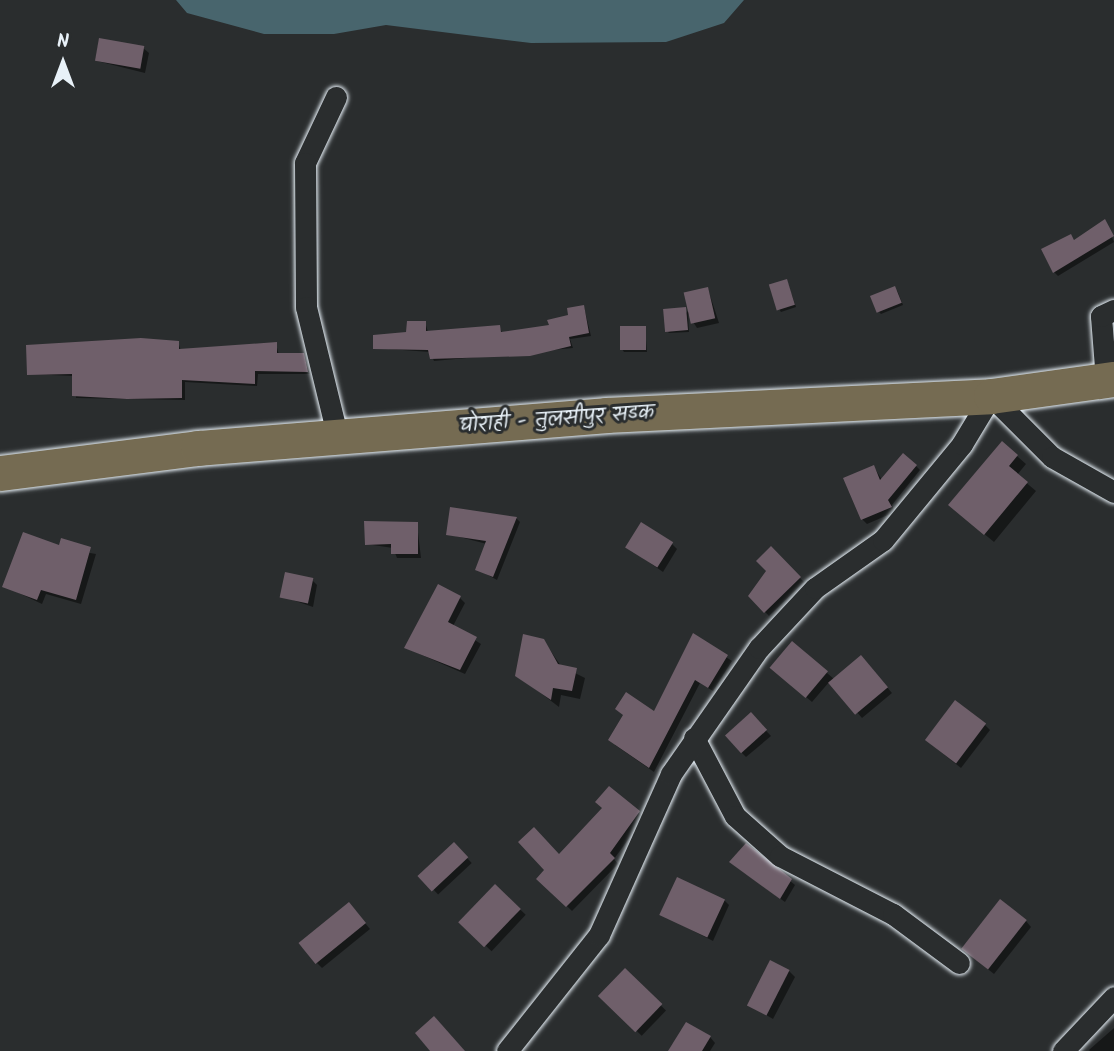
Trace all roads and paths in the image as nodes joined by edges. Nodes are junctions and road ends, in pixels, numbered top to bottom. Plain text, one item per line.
1 (336, 97) dead end
2 (1114, 310) edge
3 (1110, 380) edge
4 (992, 397) junction
5 (338, 438) junction
6 (0, 473) edge
7 (1114, 492) edge
8 (694, 738) junction
9 (959, 963) dead end
10 (1114, 997) edge
11 (507, 1051) edge
12 (1062, 1051) edge

1 - 5 street
2 - 3 street
3 - 4 main road, घोराही - तुलसीपुर सडक
4 - 5 main road, घोराही - तुलसीपुर सडक
4 - 7 street
4 - 8 street
5 - 6 main road, घोराही - तुलसीपुर सडक
8 - 9 street
8 - 11 street
10 - 12 street

